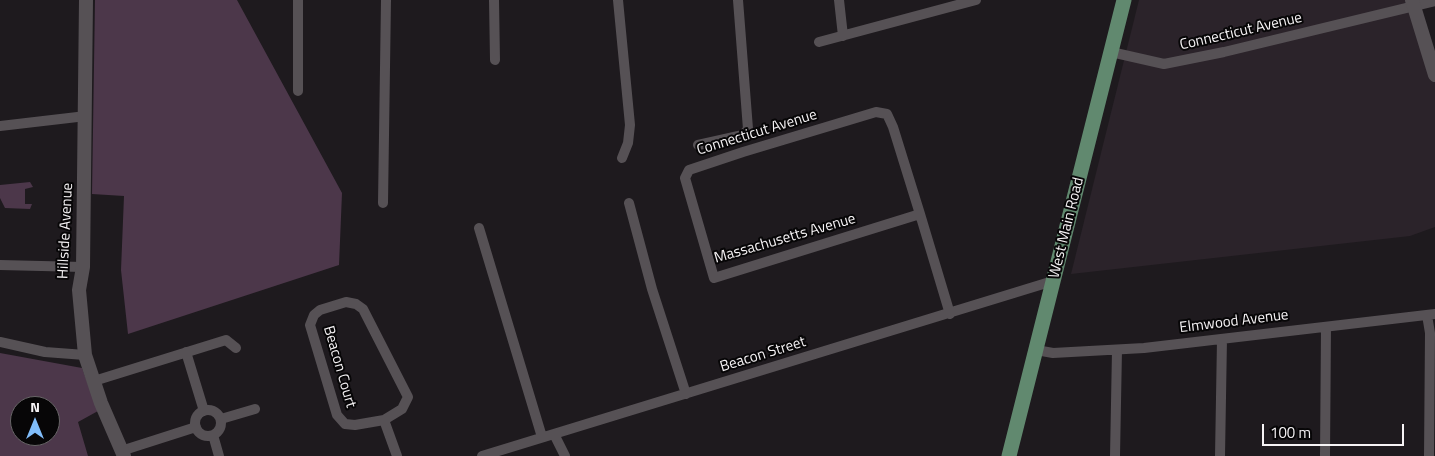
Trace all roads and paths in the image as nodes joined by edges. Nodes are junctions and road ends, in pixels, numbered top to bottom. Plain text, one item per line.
1 (86, 0) edge
2 (298, 0) edge
3 (386, 0) edge
4 (494, 0) edge
5 (618, 0) edge
6 (738, 0) edge
7 (838, 0) edge
8 (976, 0) edge
9 (1124, 0) edge
10 (1435, 1) edge
11 (1413, 3) edge
12 (843, 36) junction
13 (819, 42) dead end
14 (1111, 52) junction
15 (495, 60) dead end
16 (1435, 75) edge
17 (298, 91) dead end
18 (86, 116) junction
19 (0, 126) edge
20 (698, 145) dead end
21 (622, 158) dead end
22 (383, 203) dead end
23 (629, 203) dead end
24 (920, 214) junction
25 (696, 222) joint
26 (479, 228) dead end
27 (0, 265) edge
28 (83, 267) junction
29 (1053, 281) junction
30 (950, 314) junction
31 (1431, 314) edge
32 (1326, 327) junction
33 (1222, 338) junction
34 (0, 342) edge
35 (236, 348) dead end
36 (1036, 350) junction
37 (1117, 350) junction
38 (186, 352) junction
39 (85, 355) junction
40 (94, 381) junction
41 (686, 394) junction
42 (255, 408) dead end
43 (204, 411) junction
44 (221, 419) junction
45 (384, 420) junction
46 (196, 427) junction
47 (554, 434) junction
48 (212, 435) junction
49 (542, 437) junction
50 (122, 454) edge
51 (219, 456) edge
52 (397, 456) edge
53 (482, 456) edge
54 (565, 456) edge
55 (1009, 456) edge
56 (1115, 456) edge
57 (1220, 456) edge
58 (1325, 456) edge
59 (1429, 456) edge

1 - 18 street, Hillside Avenue
2 - 17 street
3 - 22 street
4 - 15 street
5 - 21 street
6 - 20 street
7 - 12 street
8 - 12 street
9 - 14 main road, West Main Road
10 - 11 street, Connecticut Avenue
11 - 14 street, Connecticut Avenue
11 - 16 street
12 - 13 street
14 - 29 main road, West Main Road
18 - 19 street
18 - 28 street, Hillside Avenue
23 - 41 street
24 - 25 street, Massachusetts Avenue
24 - 25 street, Connecticut Avenue
24 - 30 street
26 - 49 street
27 - 28 street
28 - 39 street, Hillside Avenue
29 - 30 street, Beacon Street
29 - 36 main road, West Main Road
30 - 41 street, Beacon Street
31 - 32 street, Elmwood Avenue
31 - 59 street
32 - 33 street, Elmwood Avenue
32 - 58 street
33 - 37 street, Elmwood Avenue
33 - 57 street
34 - 39 street
35 - 38 street
36 - 37 street, Elmwood Avenue
36 - 55 main road, West Main Road
37 - 56 street
38 - 40 street
38 - 43 street
39 - 40 street, Hillside Avenue
40 - 50 street, Hillside Avenue
41 - 47 street, Beacon Street
42 - 44 street
43 - 44 street
43 - 46 street
44 - 48 street
45 - 45 street, Beacon Court
45 - 52 street
46 - 48 street
46 - 50 street
47 - 49 street, Beacon Street
47 - 54 street
48 - 51 street
49 - 53 street, Beacon Street

